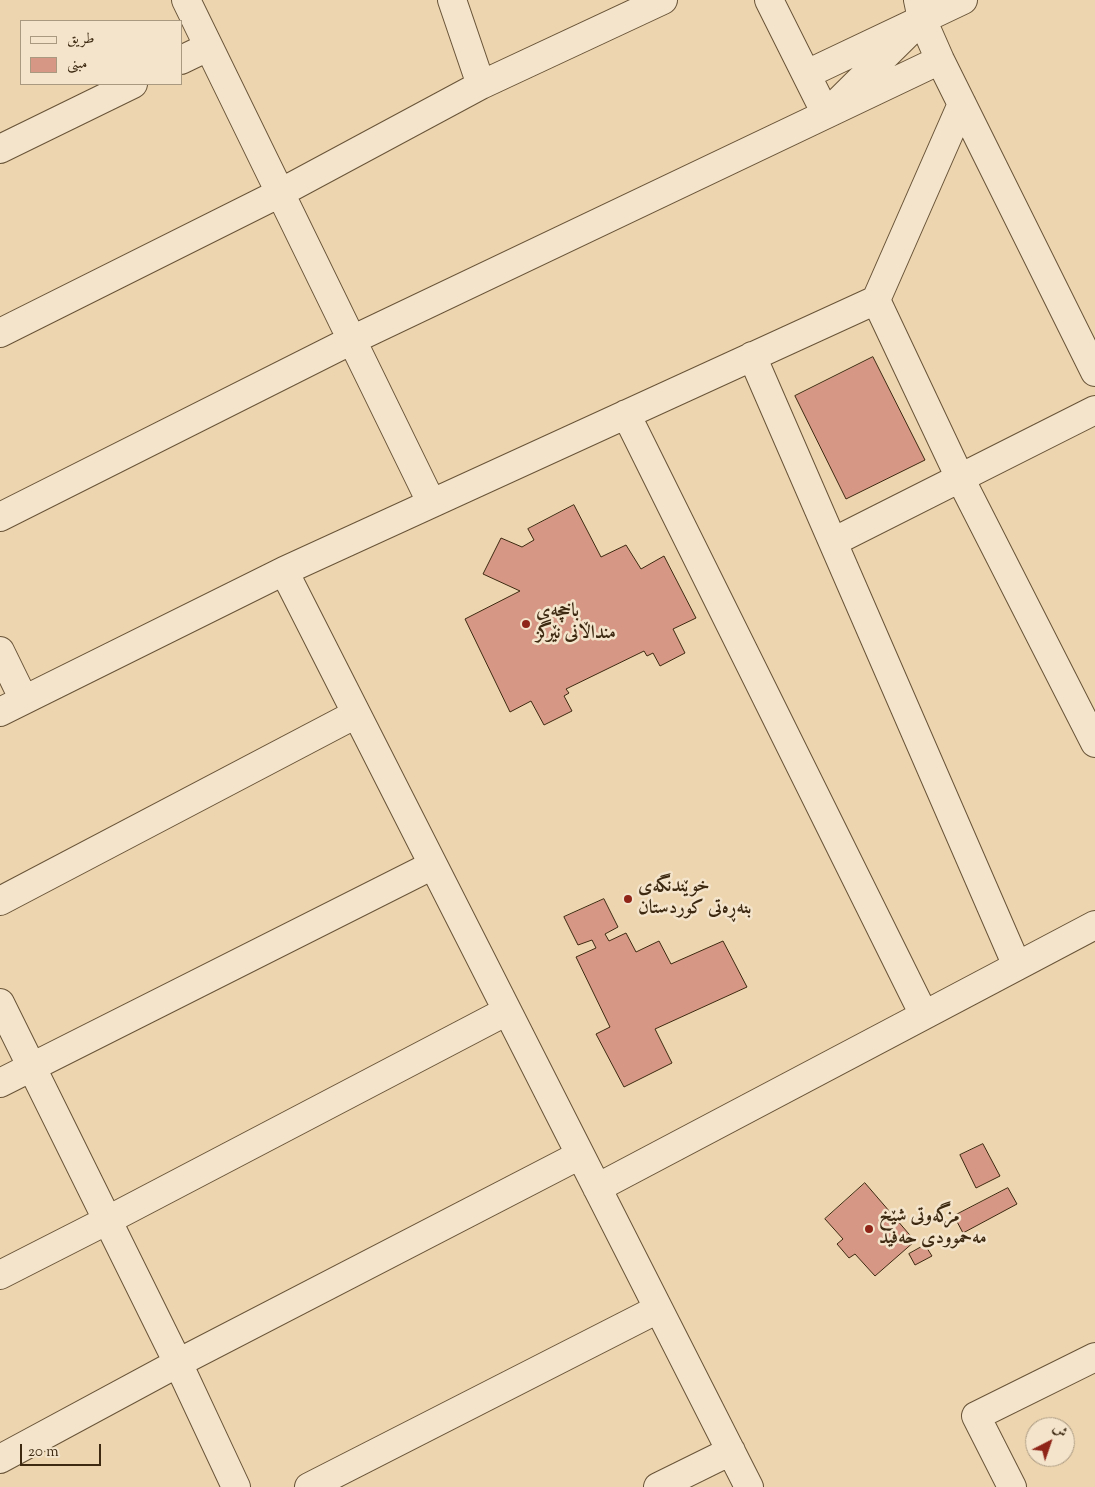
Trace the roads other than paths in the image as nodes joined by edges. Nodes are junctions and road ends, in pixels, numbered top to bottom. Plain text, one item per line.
1 (186, 0) edge
2 (452, 0) edge
3 (663, 0) edge
4 (769, 0) edge
5 (963, 0) edge
6 (920, 10) edge
7 (208, 47) junction
8 (182, 60) edge
9 (940, 60) junction
10 (874, 67) junction
11 (806, 74) junction
12 (131, 85) edge
13 (480, 85) junction
14 (962, 104) junction
15 (826, 114) junction
16 (0, 149) edge
17 (280, 193) junction
18 (876, 300) junction
19 (0, 333) edge
20 (352, 340) junction
21 (752, 356) junction
22 (1095, 372) edge
23 (1095, 410) edge
24 (626, 414) junction
25 (960, 478) junction
26 (431, 502) junction
27 (0, 517) edge
28 (833, 542) junction
29 (284, 571) junction
30 (0, 651) edge
31 (24, 700) junction
32 (0, 712) edge
33 (356, 714) junction
34 (1095, 743) edge
35 (433, 865) junction
36 (0, 901) edge
37 (1095, 925) edge
38 (1017, 966) junction
39 (0, 1004) edge
40 (507, 1011) junction
41 (924, 1015) junction
42 (32, 1067) junction
43 (0, 1083) edge
44 (580, 1155) junction
45 (597, 1188) junction
46 (108, 1220) junction
47 (0, 1274) edge
48 (658, 1309) junction
49 (1095, 1357) edge
50 (178, 1363) junction
51 (730, 1451) junction
52 (0, 1459) edge
53 (236, 1487) edge
54 (309, 1487) edge
55 (658, 1487) edge
56 (749, 1487) edge
57 (1012, 1487) edge

1 - 7 street
2 - 13 street
3 - 13 street
4 - 11 street
5 - 6 street
6 - 9 street
6 - 10 street
6 - 11 street
7 - 8 street
7 - 17 street
9 - 10 street
9 - 14 street
9 - 15 street
10 - 11 street
10 - 15 street
11 - 15 street
12 - 16 street
13 - 17 street
14 - 18 street
14 - 22 street
15 - 20 street
17 - 19 street
17 - 20 street
18 - 21 street
18 - 25 street
20 - 26 street
20 - 27 street
21 - 24 street
21 - 28 street
23 - 25 street
24 - 26 street
24 - 41 street
25 - 28 street
25 - 34 street
26 - 29 street
28 - 38 street
29 - 31 street
29 - 33 street
30 - 31 street
31 - 32 street
33 - 35 street
33 - 36 street
35 - 40 street
35 - 42 street
37 - 38 street
38 - 41 street
39 - 42 street
40 - 44 street
40 - 46 street
41 - 45 street
42 - 43 street
42 - 46 street
44 - 45 street
44 - 50 street
45 - 48 street
46 - 47 street
46 - 50 street
48 - 51 street
48 - 54 street
49 - 57 street
50 - 52 street
50 - 53 street
51 - 55 street
51 - 56 street

